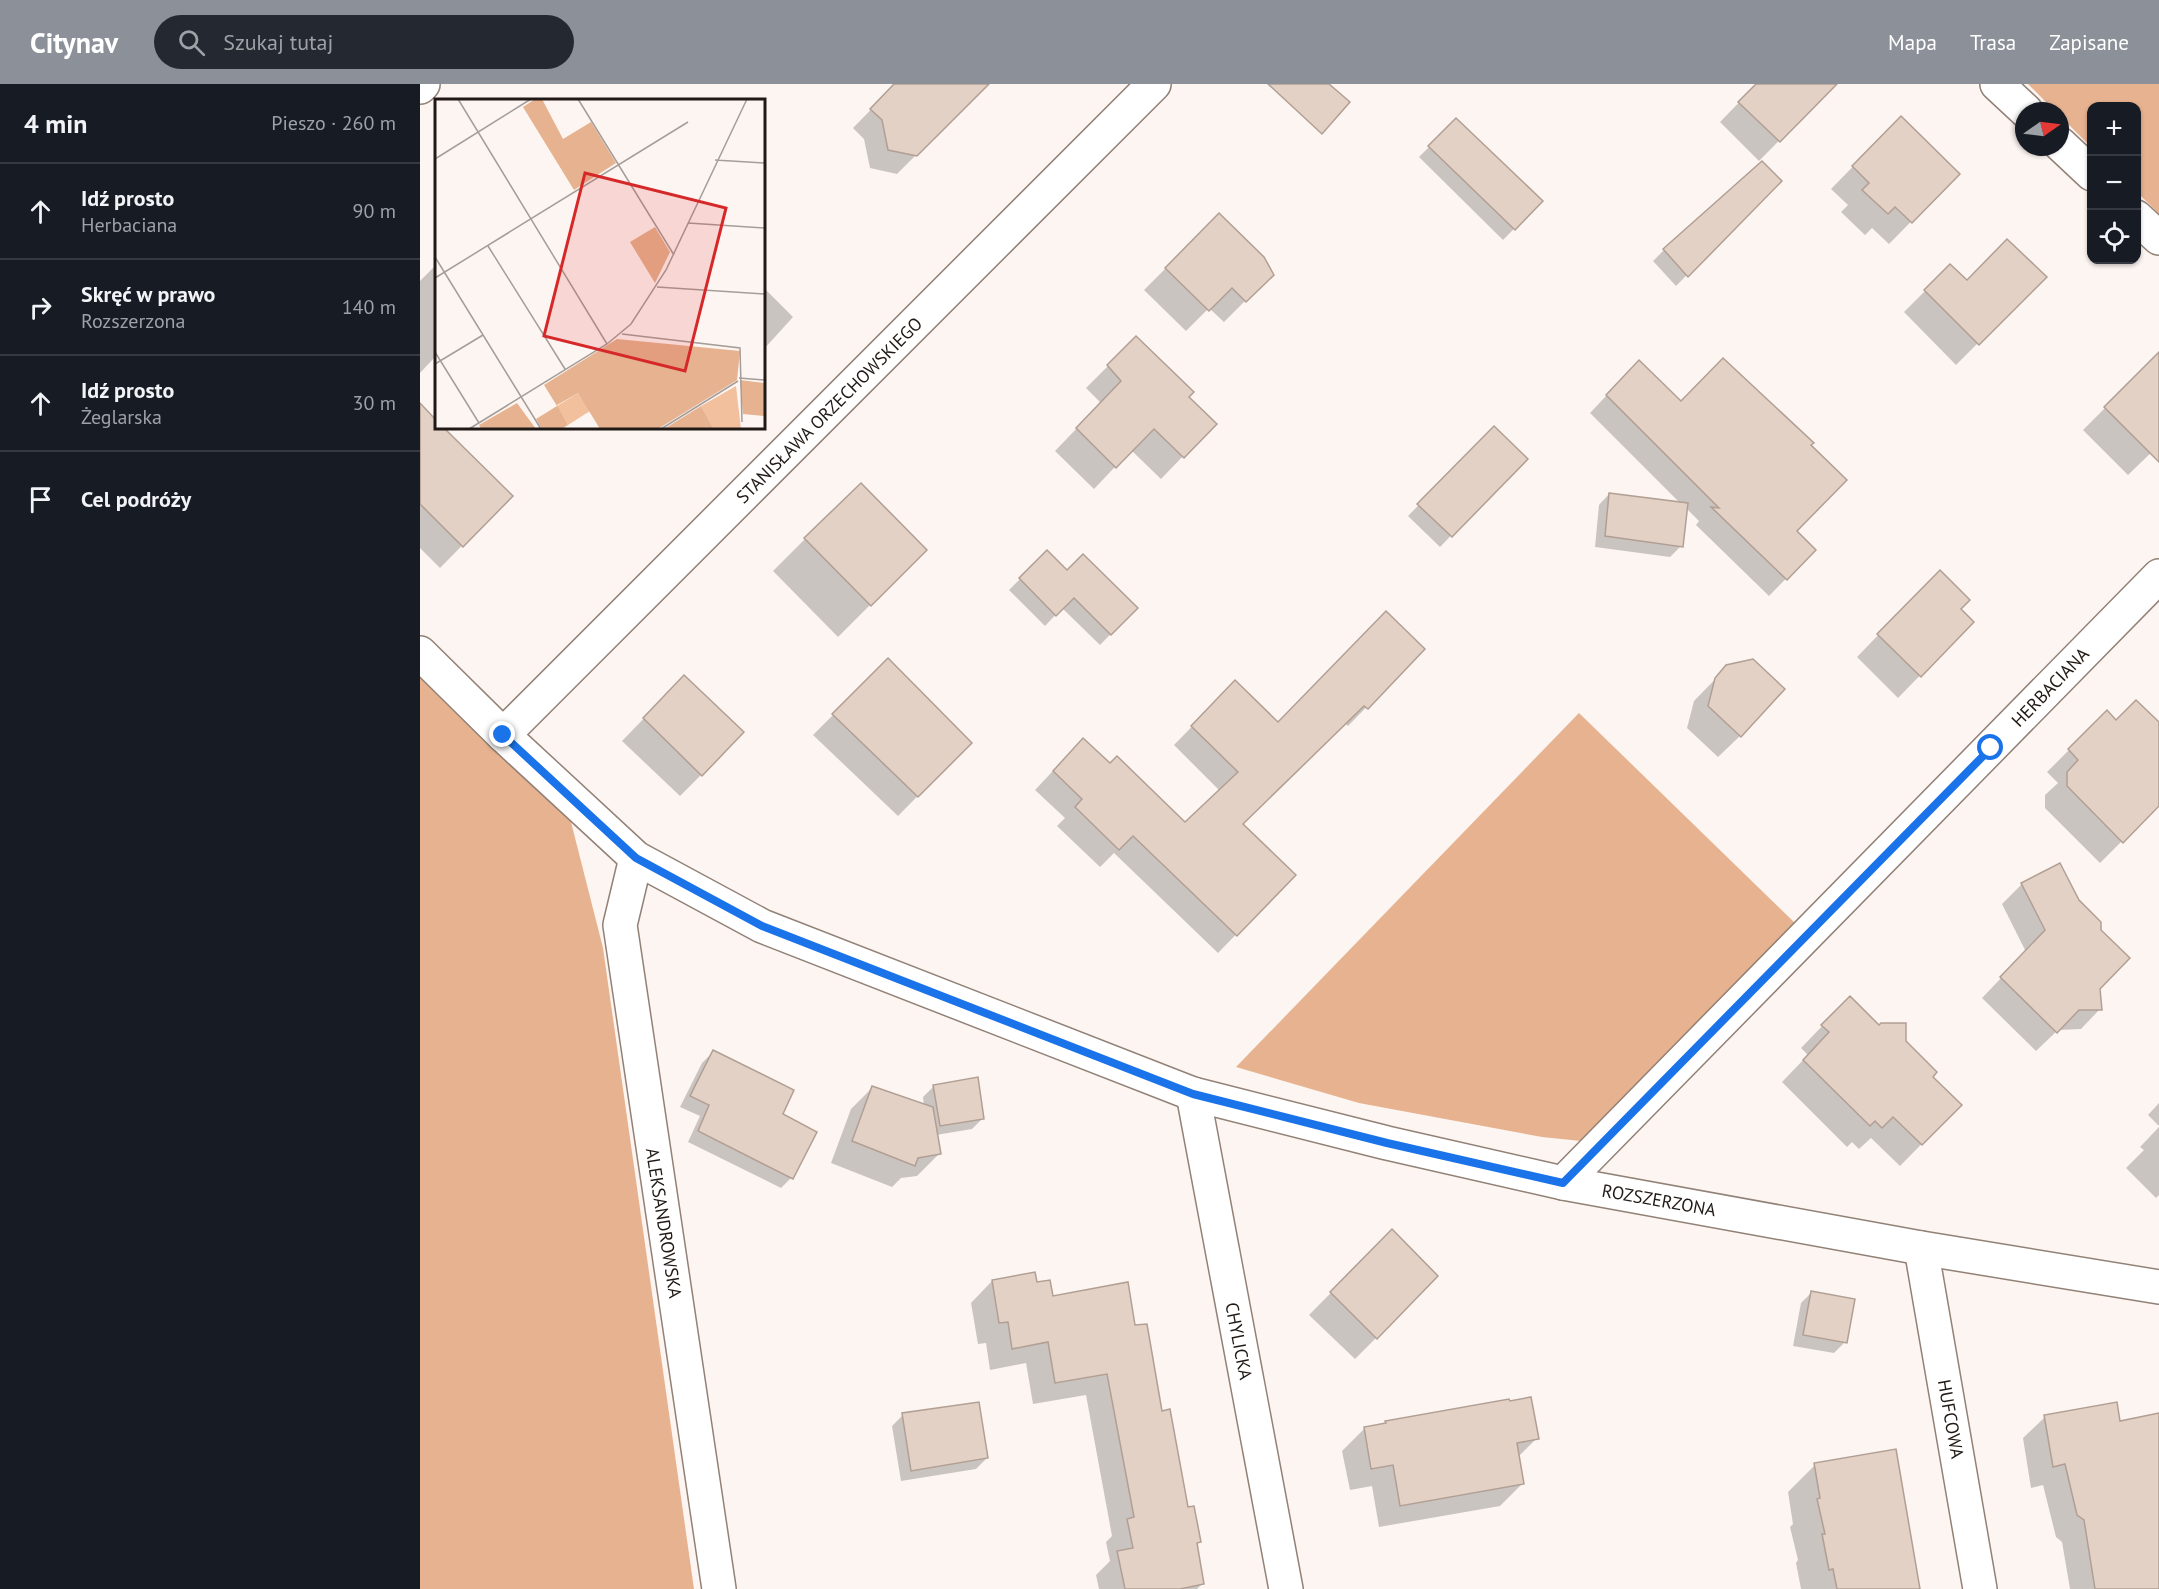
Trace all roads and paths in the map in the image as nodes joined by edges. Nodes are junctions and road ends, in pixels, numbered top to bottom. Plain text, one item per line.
1 (1154, 84) edge
2 (1997, 84) edge
3 (2016, 102) edge
4 (2069, 153) edge
5 (2087, 170) edge
6 (2141, 222) edge
7 (2159, 238) edge
8 (2159, 576) edge
9 (420, 653) edge
10 (503, 735) junction
11 (636, 858) junction
12 (1193, 1094) junction
13 (1563, 1183) junction
14 (1921, 1248) junction
15 (2159, 1287) edge
16 (719, 1589) edge
17 (1286, 1589) edge
18 (1980, 1589) edge

1 - 10 street, STANISŁAWA ORZECHOWSKIEGO
2 - 3 street
4 - 5 street
6 - 7 street
8 - 13 street, HERBACIANA
9 - 10 street, ROZSZERZONA
10 - 11 street, ROZSZERZONA
11 - 12 street, ROZSZERZONA
11 - 16 street, ALEKSANDROWSKA
12 - 13 street, ROZSZERZONA
12 - 17 street, CHYLICKA
13 - 14 street, ROZSZERZONA
14 - 15 street, ROZSZERZONA
14 - 18 street, HUFCOWA

